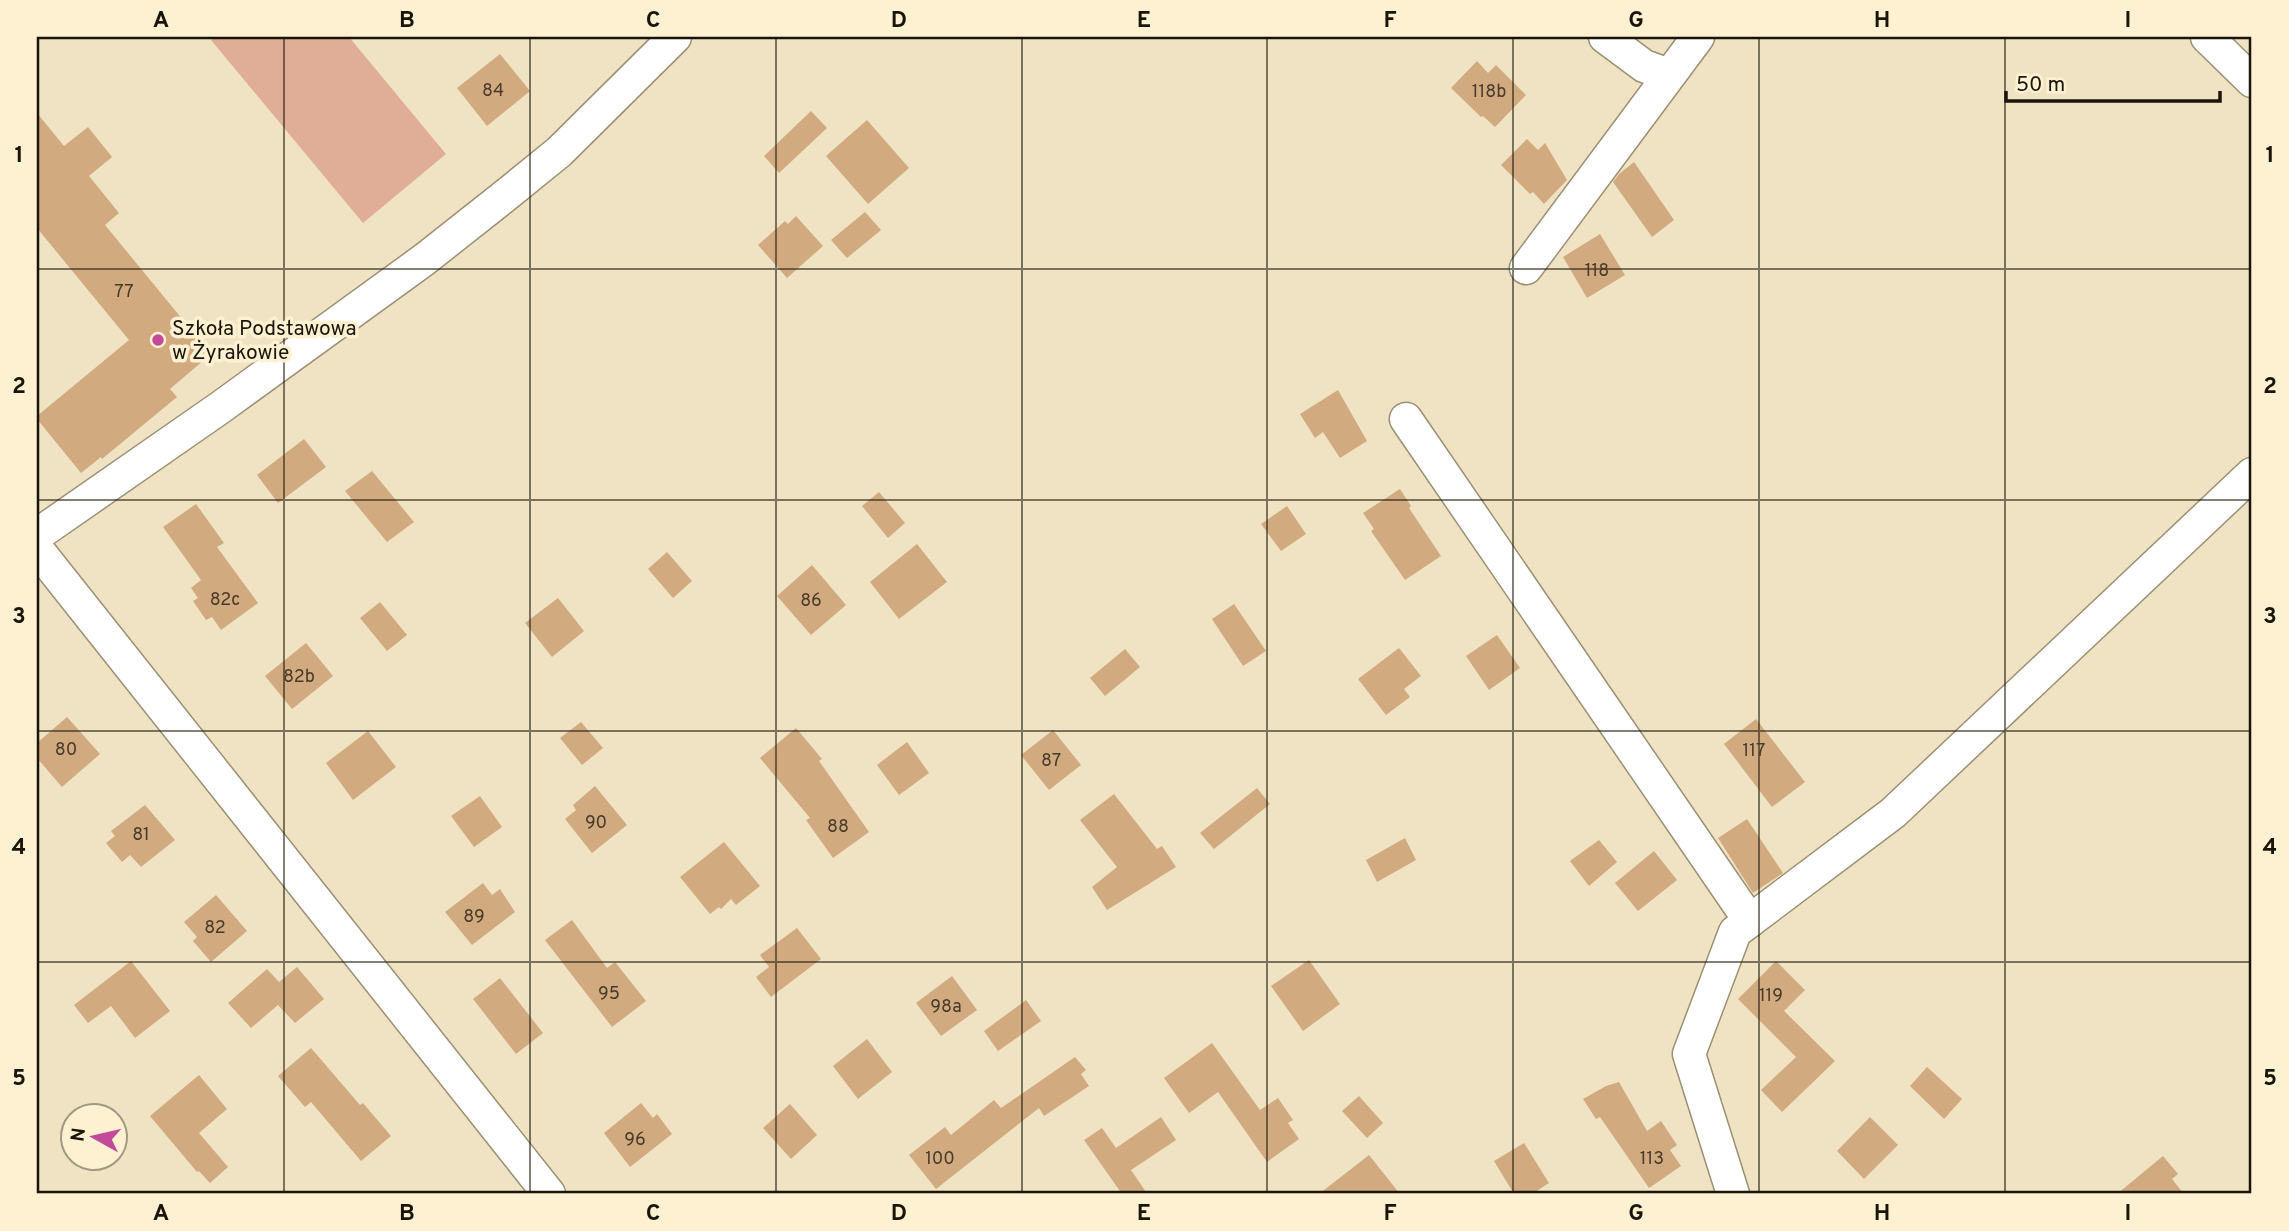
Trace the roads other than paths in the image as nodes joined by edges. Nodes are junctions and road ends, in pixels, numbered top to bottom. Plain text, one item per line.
1 (675, 37) edge
2 (1605, 37) edge
3 (1698, 37) edge
4 (2207, 37) edge
5 (1669, 75) junction
6 (2252, 81) edge
7 (1526, 268) dead end
8 (1406, 419) dead end
9 (2252, 474) edge
10 (37, 535) edge
11 (37, 549) edge
12 (1750, 921) junction
13 (549, 1194) edge
14 (1732, 1194) edge

1 - 10 street
2 - 5 street
3 - 5 street
4 - 6 street
5 - 7 street
8 - 12 street
9 - 12 street
11 - 13 street
12 - 14 street

